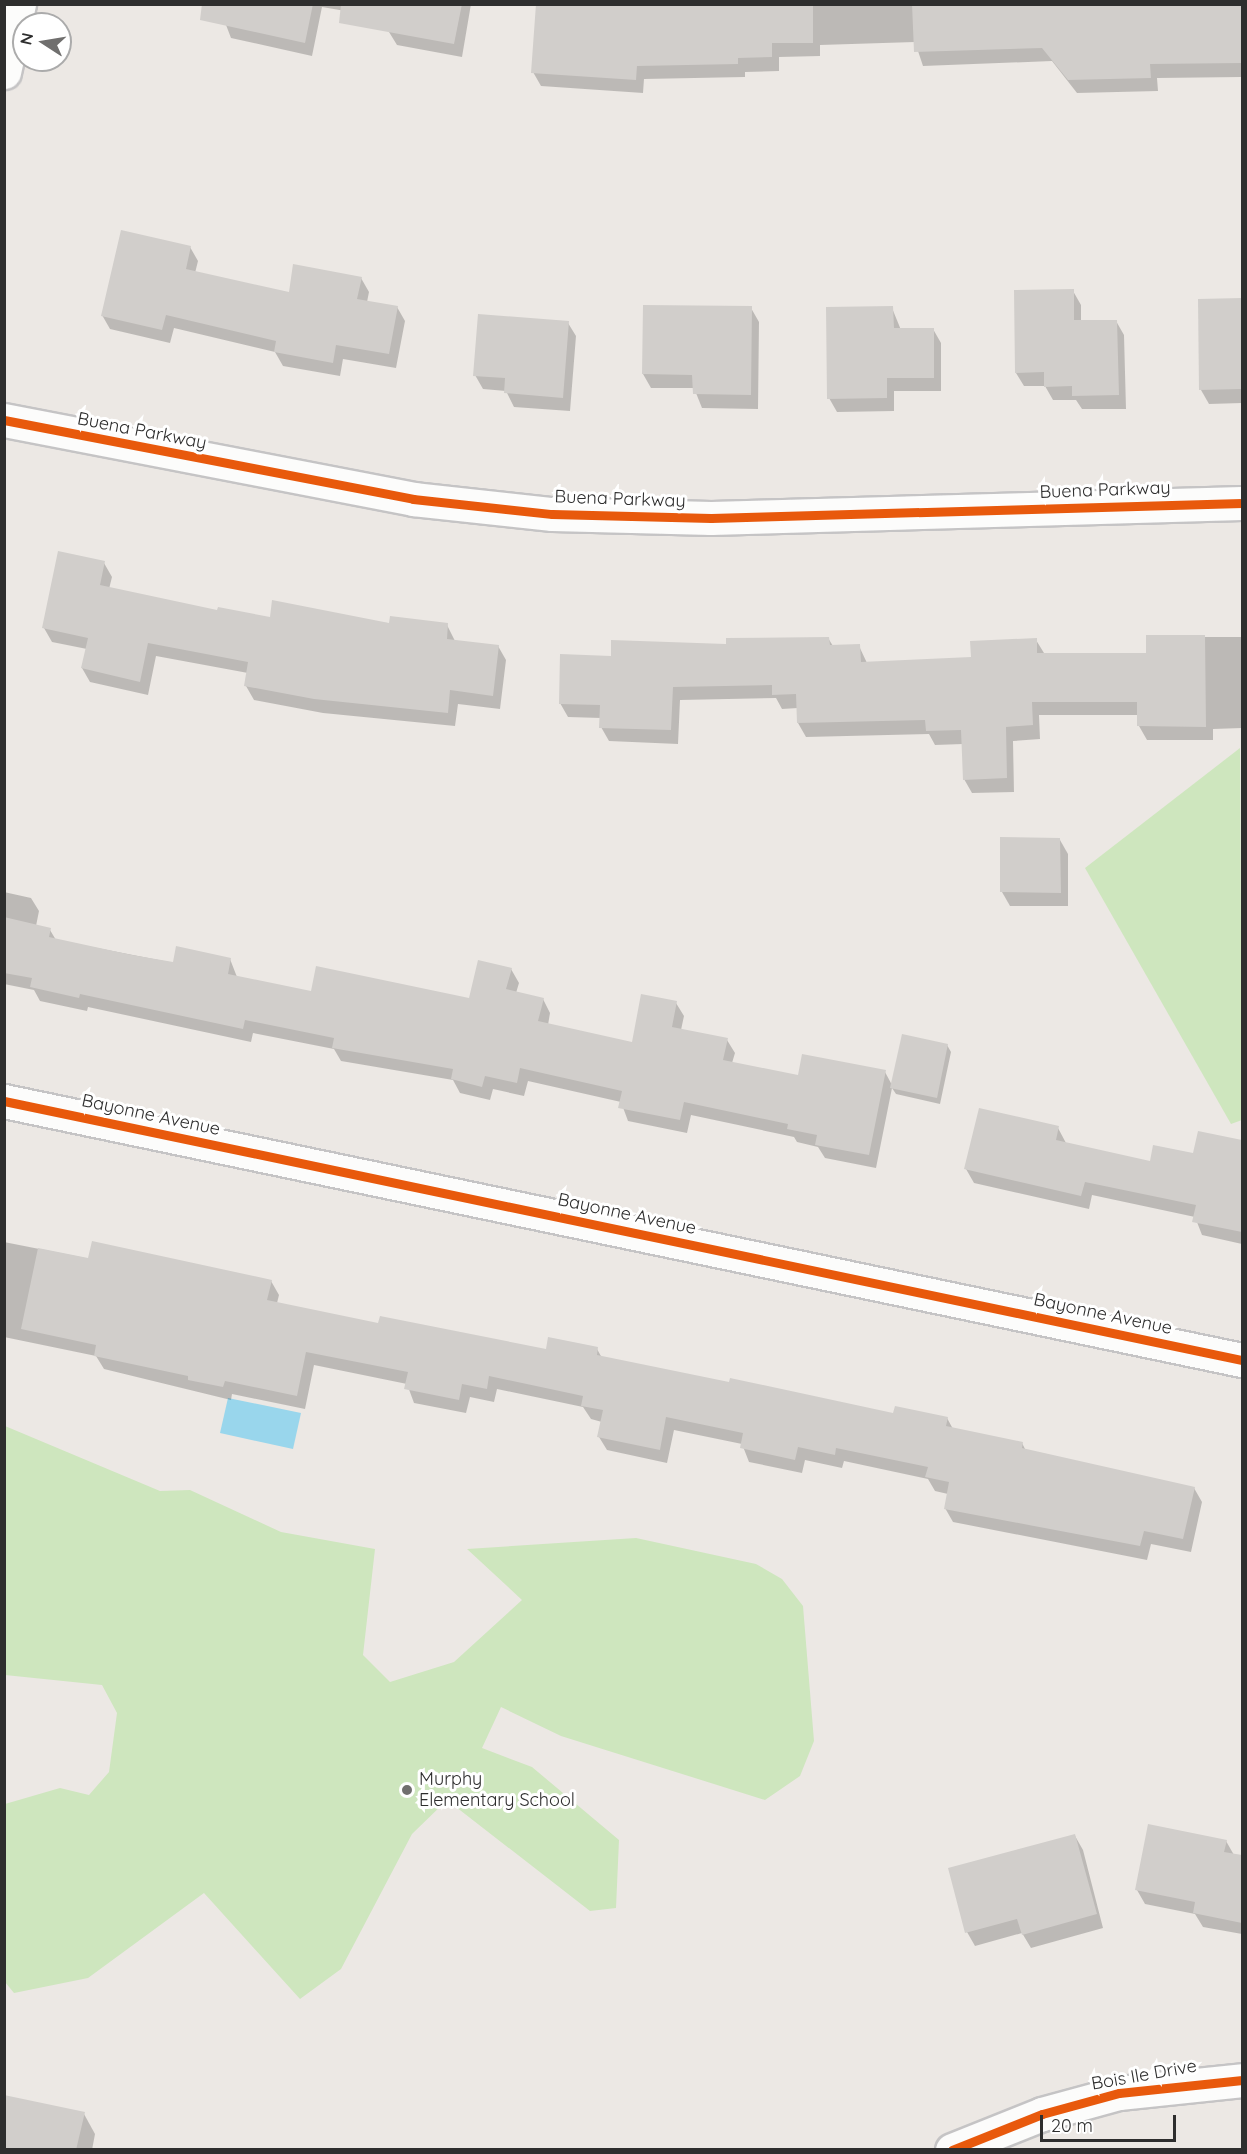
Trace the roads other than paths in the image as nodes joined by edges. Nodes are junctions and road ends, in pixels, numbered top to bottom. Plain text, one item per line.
1 (19, 4) edge
2 (4, 72) edge
3 (4, 420) edge
4 (1242, 503) edge
5 (4, 1101) edge
6 (1242, 1360) edge
7 (1242, 2080) edge
8 (952, 2150) edge

1 - 2 street
3 - 4 street, Buena Parkway
5 - 6 street, Bayonne Avenue
7 - 8 street, Bois Ile Drive

